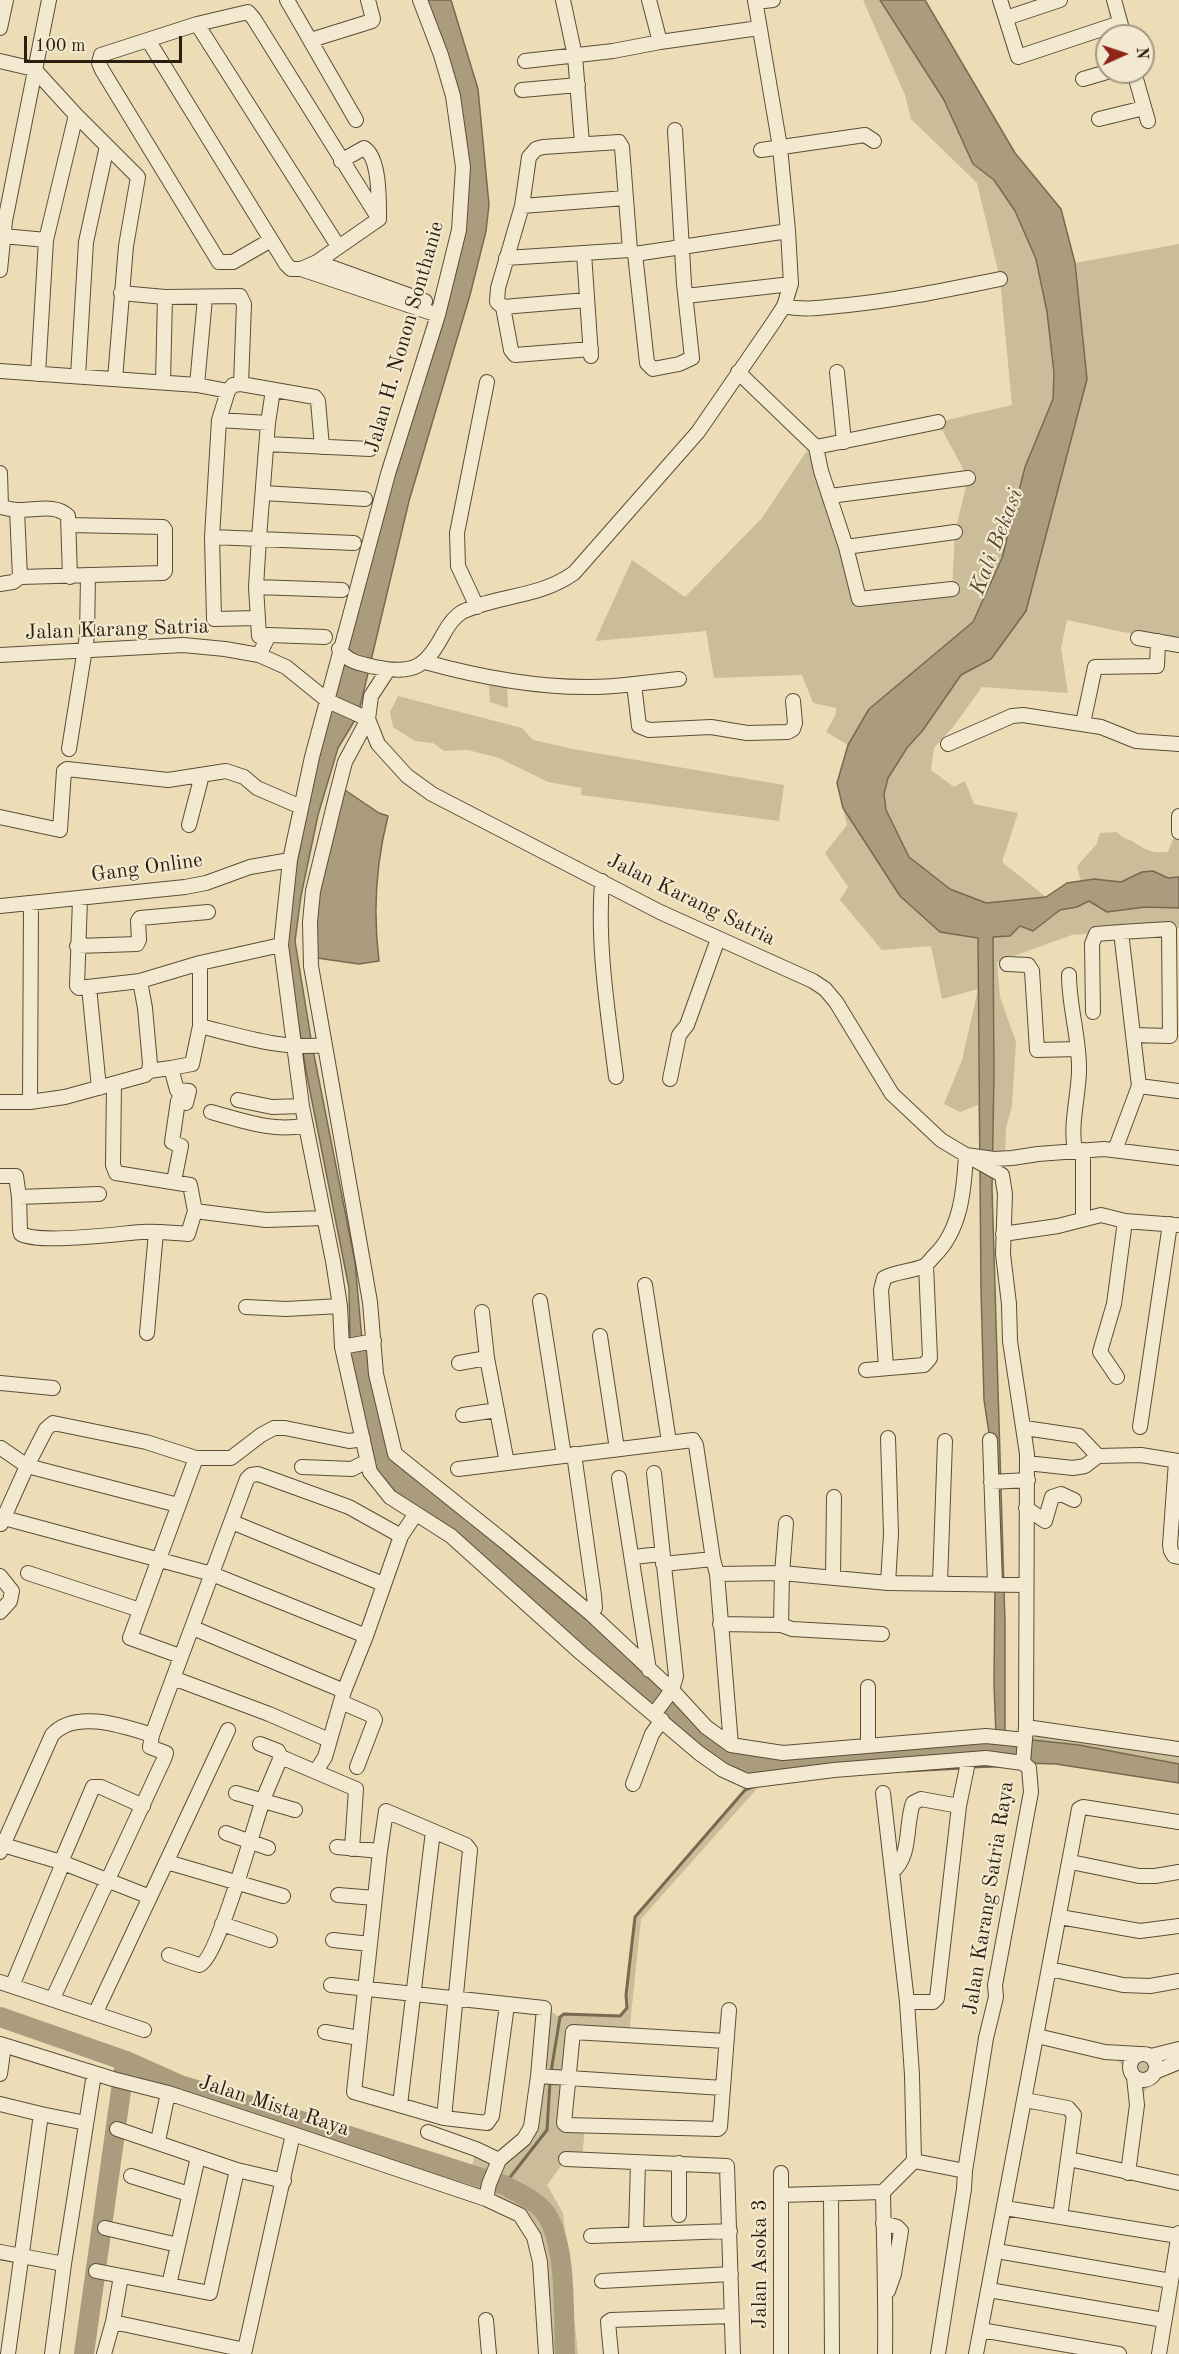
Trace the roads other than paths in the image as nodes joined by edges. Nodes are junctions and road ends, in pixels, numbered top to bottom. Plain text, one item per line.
1 (6, 0) edge
2 (49, 0) edge
3 (368, 0) edge
4 (420, 0) edge
5 (563, 0) edge
6 (649, 0) edge
7 (773, 0) edge
8 (1000, 0) edge
9 (1060, 0) edge
10 (1114, 0) edge
11 (293, 1) edge
12 (755, 1) edge
13 (1005, 18) junction
14 (197, 24) junction
15 (1121, 24) edge
16 (0, 28) edge
17 (759, 28) junction
18 (1095, 36) edge
19 (148, 40) junction
20 (311, 40) junction
21 (660, 42) junction
22 (575, 56) junction
23 (0, 61) edge
24 (525, 61) dead end
25 (34, 69) junction
26 (1095, 76) edge
27 (1083, 79) dead end
28 (1137, 84) edge
29 (578, 85) junction
30 (522, 90) dead end
31 (76, 115) junction
32 (1099, 119) dead end
33 (356, 120) dead end
34 (675, 130) dead end
35 (874, 141) dead end
36 (582, 144) junction
37 (107, 146) junction
38 (780, 147) junction
39 (761, 150) dead end
40 (342, 161) junction
41 (625, 198) junction
42 (522, 206) junction
43 (379, 219) junction
44 (2, 221) edge
45 (788, 231) junction
46 (3, 236) junction
47 (46, 240) junction
48 (271, 240) junction
49 (338, 246) junction
50 (682, 247) junction
51 (632, 252) junction
52 (584, 253) junction
53 (506, 258) junction
54 (317, 262) junction
55 (301, 269) junction
56 (0, 270) edge
57 (1000, 279) dead end
58 (791, 284) junction
59 (386, 292) junction
60 (121, 293) junction
61 (686, 296) junction
62 (165, 297) junction
63 (205, 298) junction
64 (587, 300) junction
65 (503, 306) junction
66 (784, 306) junction
67 (439, 311) junction
68 (0, 371) edge
69 (738, 372) junction
70 (837, 372) dead end
71 (38, 374) junction
72 (78, 376) junction
73 (115, 379) junction
74 (163, 382) junction
75 (487, 382) dead end
76 (241, 384) junction
77 (197, 385) junction
78 (273, 390) junction
79 (228, 391) junction
80 (219, 420) junction
81 (938, 422) dead end
82 (268, 423) junction
83 (844, 442) junction
84 (267, 444) junction
85 (322, 447) junction
86 (816, 447) junction
87 (370, 449) dead end
88 (0, 473) edge
89 (968, 478) dead end
90 (263, 493) junction
91 (830, 496) junction
92 (365, 499) dead end
93 (1, 507) edge
94 (17, 510) junction
95 (69, 525) junction
96 (955, 532) dead end
97 (212, 537) junction
98 (259, 538) junction
99 (354, 543) dead end
100 (846, 547) junction
101 (88, 576) junction
102 (20, 577) junction
103 (70, 577) junction
104 (0, 584) edge
105 (256, 587) junction
106 (952, 589) dead end
107 (342, 591) dead end
108 (477, 607) junction
109 (258, 618) junction
110 (269, 635) junction
111 (325, 637) dead end
112 (1138, 638) dead end
113 (1158, 641) junction
114 (1179, 645) edge
115 (85, 650) junction
116 (0, 655) edge
117 (259, 655) junction
118 (344, 655) junction
119 (425, 662) junction
120 (388, 670) junction
121 (680, 678) dead end
122 (634, 684) junction
123 (328, 701) junction
124 (793, 701) dead end
125 (368, 719) junction
126 (1083, 723) junction
127 (948, 744) dead end
128 (1179, 744) edge
129 (69, 749) dead end
130 (202, 775) junction
131 (301, 807) junction
132 (1179, 816) edge
133 (0, 818) edge
134 (189, 825) dead end
135 (1179, 832) edge
136 (290, 860) junction
137 (602, 881) junction
138 (80, 899) junction
139 (32, 904) junction
140 (0, 906) edge
141 (208, 912) dead end
142 (1121, 932) junction
143 (718, 939) junction
144 (281, 945) junction
145 (77, 946) junction
146 (200, 963) junction
147 (1007, 964) dead end
148 (1069, 975) dead end
149 (140, 981) junction
150 (89, 987) junction
151 (1093, 1012) dead end
152 (200, 1026) junction
153 (1133, 1035) junction
154 (319, 1046) junction
155 (294, 1047) junction
156 (1078, 1049) junction
157 (171, 1068) junction
158 (148, 1071) junction
159 (616, 1077) dead end
160 (670, 1079) dead end
161 (114, 1085) junction
162 (1139, 1086) junction
163 (99, 1088) junction
164 (1178, 1091) edge
165 (238, 1100) dead end
166 (0, 1102) edge
167 (30, 1102) junction
168 (302, 1106) junction
169 (210, 1112) dead end
170 (306, 1125) junction
171 (1115, 1150) junction
172 (1079, 1151) junction
173 (966, 1155) junction
174 (1012, 1158) junction
175 (1179, 1158) edge
176 (0, 1176) edge
177 (174, 1181) junction
178 (99, 1194) dead end
179 (19, 1197) junction
180 (195, 1211) junction
181 (324, 1218) junction
182 (1083, 1219) junction
183 (1125, 1221) junction
184 (1175, 1225) edge
185 (156, 1232) junction
186 (1003, 1234) junction
187 (926, 1265) junction
188 (645, 1285) dead end
189 (540, 1301) dead end
190 (340, 1306) junction
191 (246, 1307) dead end
192 (482, 1312) dead end
193 (147, 1333) dead end
194 (600, 1336) dead end
195 (374, 1341) junction
196 (342, 1347) junction
197 (488, 1358) junction
198 (459, 1363) dead end
199 (886, 1368) junction
200 (866, 1370) dead end
201 (1117, 1377) dead end
202 (0, 1383) edge
203 (53, 1388) dead end
204 (497, 1410) junction
205 (463, 1415) dead end
206 (1140, 1426) dead end
207 (1025, 1428) junction
208 (888, 1438) dead end
209 (363, 1439) junction
210 (990, 1440) dead end
211 (945, 1441) dead end
212 (669, 1442) junction
213 (1, 1448) edge
214 (618, 1449) junction
215 (569, 1455) junction
216 (1098, 1456) junction
217 (196, 1458) junction
218 (367, 1461) junction
219 (1177, 1461) edge
220 (1027, 1462) junction
221 (507, 1463) junction
222 (27, 1466) junction
223 (302, 1467) dead end
224 (458, 1469) dead end
225 (654, 1473) dead end
226 (619, 1478) dead end
227 (1028, 1480) junction
228 (991, 1482) junction
229 (834, 1497) dead end
230 (1074, 1500) dead end
231 (177, 1506) junction
232 (1026, 1508) junction
233 (415, 1515) junction
234 (2, 1522) edge
235 (232, 1522) junction
236 (786, 1523) dead end
237 (401, 1536) junction
238 (633, 1557) junction
239 (1179, 1557) edge
240 (160, 1558) junction
241 (662, 1559) junction
242 (712, 1559) junction
243 (28, 1573) dead end
244 (782, 1573) junction
245 (212, 1574) junction
246 (717, 1574) junction
247 (0, 1576) edge
248 (833, 1577) junction
249 (888, 1582) junction
250 (940, 1583) junction
251 (383, 1584) junction
252 (995, 1584) junction
253 (1026, 1585) junction
254 (140, 1610) junction
255 (0, 1611) edge
256 (591, 1614) junction
257 (720, 1624) junction
258 (782, 1625) junction
259 (193, 1628) junction
260 (882, 1634) dead end
261 (366, 1636) junction
262 (180, 1656) junction
263 (649, 1670) junction
264 (173, 1678) junction
265 (868, 1687) dead end
266 (672, 1690) junction
267 (342, 1697) junction
268 (658, 1717) junction
269 (228, 1730) dead end
270 (1026, 1733) junction
271 (152, 1735) junction
272 (329, 1740) junction
273 (261, 1744) dead end
274 (731, 1745) junction
275 (868, 1746) junction
276 (1179, 1749) edge
277 (281, 1757) junction
278 (1023, 1763) junction
279 (357, 1767) dead end
280 (967, 1767) dead end
281 (316, 1771) junction
282 (633, 1784) dead end
283 (236, 1793) dead end
284 (263, 1802) junction
285 (143, 1806) junction
286 (959, 1806) junction
287 (295, 1810) dead end
288 (910, 1810) junction
289 (1179, 1822) edge
290 (433, 1831) junction
291 (226, 1833) dead end
292 (252, 1842) junction
293 (337, 1847) dead end
294 (2, 1848) edge
295 (268, 1848) dead end
296 (352, 1849) junction
297 (380, 1851) junction
298 (167, 1862) junction
299 (1071, 1862) junction
300 (62, 1863) junction
301 (892, 1872) junction
302 (1179, 1872) edge
303 (108, 1881) junction
304 (237, 1884) junction
305 (338, 1894) dead end
306 (283, 1896) dead end
307 (150, 1898) junction
308 (375, 1898) junction
309 (1060, 1917) junction
310 (222, 1924) junction
311 (1179, 1926) edge
312 (270, 1940) dead end
313 (333, 1940) dead end
314 (370, 1944) junction
315 (169, 1956) dead end
316 (1050, 1969) junction
317 (1179, 1980) edge
318 (6, 1984) edge
319 (331, 1985) dead end
320 (365, 1989) junction
321 (414, 1994) junction
322 (53, 1998) junction
323 (457, 1999) junction
324 (907, 2002) junction
325 (507, 2004) junction
326 (729, 2010) dead end
327 (95, 2014) junction
328 (144, 2030) dead end
329 (325, 2032) dead end
330 (1037, 2036) junction
331 (359, 2038) junction
332 (726, 2041) junction
333 (2, 2045) edge
334 (1179, 2049) edge
335 (1105, 2052) junction
336 (1145, 2055) junction
337 (1179, 2062) edge
338 (0, 2074) edge
339 (94, 2074) junction
340 (1132, 2074) junction
341 (1155, 2074) junction
342 (555, 2077) junction
343 (723, 2088) junction
344 (168, 2093) junction
345 (1025, 2100) junction
346 (0, 2104) edge
347 (400, 2105) junction
348 (1137, 2105) junction
349 (41, 2114) junction
350 (444, 2118) junction
351 (86, 2123) junction
352 (117, 2129) dead end
353 (428, 2132) dead end
354 (293, 2134) junction
355 (158, 2141) junction
356 (198, 2157) junction
357 (566, 2159) dead end
358 (1069, 2159) junction
359 (914, 2161) junction
360 (638, 2163) junction
361 (679, 2163) junction
362 (497, 2165) junction
363 (237, 2170) junction
364 (965, 2171) junction
365 (781, 2173) dead end
366 (1128, 2174) junction
367 (130, 2176) dead end
368 (284, 2181) junction
369 (1179, 2183) edge
370 (883, 2192) junction
371 (189, 2194) junction
372 (781, 2195) junction
373 (831, 2195) junction
374 (486, 2199) junction
375 (1005, 2208) junction
376 (679, 2215) dead end
377 (1060, 2217) junction
378 (105, 2228) dead end
379 (730, 2230) junction
380 (636, 2234) junction
381 (1179, 2235) edge
382 (591, 2236) dead end
383 (178, 2245) junction
384 (996, 2251) junction
385 (0, 2252) edge
386 (20, 2256) junction
387 (64, 2264) junction
388 (96, 2271) dead end
389 (731, 2274) junction
390 (121, 2276) junction
391 (602, 2281) dead end
392 (1171, 2281) junction
393 (536, 2282) dead end
394 (169, 2285) junction
395 (989, 2290) junction
396 (732, 2316) junction
397 (486, 2320) dead end
398 (1164, 2320) junction
399 (113, 2322) junction
400 (981, 2330) junction
401 (244, 2352) edge
402 (8, 2354) edge
403 (52, 2354) edge
404 (104, 2354) edge
405 (489, 2354) edge
406 (539, 2354) edge
407 (546, 2354) edge
408 (611, 2354) edge
409 (734, 2354) edge
410 (781, 2354) edge
411 (832, 2354) edge
412 (885, 2354) edge
413 (938, 2354) edge
414 (976, 2354) edge
415 (1119, 2354) edge
416 (1159, 2354) edge

1 - 16 street
2 - 25 street
3 - 20 street
4 - 67 street, Jalan H. Nonon Sonthanie
5 - 22 street
6 - 21 street
7 - 12 street
8 - 13 street
9 - 13 street
10 - 15 street
11 - 20 street
12 - 17 street
13 - 18 street
14 - 19 street
14 - 40 street
14 - 49 street
17 - 21 street
17 - 38 street
19 - 48 street
19 - 48 street
20 - 33 street
21 - 22 street
22 - 24 street
22 - 29 street
23 - 25 street
25 - 31 street
25 - 44 street
26 - 27 street
28 - 32 street
29 - 30 street
29 - 36 street
31 - 37 street
31 - 47 street
34 - 50 street
35 - 38 street
36 - 41 street
36 - 42 street
37 - 60 street
37 - 72 street
38 - 39 street
38 - 45 street
40 - 43 street
40 - 43 street
41 - 42 street
41 - 51 street
42 - 53 street
43 - 49 street
44 - 46 street
45 - 50 street
45 - 58 street
46 - 47 street
46 - 56 street
47 - 71 street
48 - 55 street
49 - 54 street
50 - 51 street
50 - 61 street
51 - 52 street
51 - 61 street
52 - 53 street
52 - 64 street
53 - 65 street
54 - 55 street
54 - 59 street
55 - 59 street
57 - 66 street
58 - 61 street
58 - 66 street
59 - 67 street
60 - 62 street
60 - 73 street
62 - 63 street
62 - 74 street
63 - 76 street
63 - 77 street
64 - 65 street
64 - 65 street
66 - 69 street
67 - 118 street, Jalan H. Nonon Sonthanie
68 - 71 street
69 - 86 street
69 - 108 street
70 - 83 street
71 - 72 street
72 - 73 street
73 - 74 street
74 - 77 street
75 - 108 street
76 - 78 street
76 - 79 street
77 - 79 street
78 - 82 street
78 - 85 street
79 - 80 street
80 - 82 street
80 - 97 street
81 - 83 street
82 - 84 street
83 - 86 street
84 - 85 street
84 - 90 street
85 - 87 street
86 - 91 street
88 - 93 street
89 - 91 street
90 - 92 street
90 - 98 street
91 - 100 street
93 - 94 street
94 - 95 street
94 - 102 street
95 - 101 street
95 - 103 street
96 - 100 street
97 - 98 street
97 - 109 street
98 - 99 street
98 - 105 street
100 - 106 street
101 - 103 street
101 - 115 street
102 - 103 street
102 - 104 street
105 - 107 street
105 - 109 street
108 - 119 street
109 - 110 street
110 - 111 street
110 - 117 street
112 - 113 street
113 - 114 street
113 - 126 street
115 - 116 street, Jalan Karang Satria
115 - 117 street, Jalan Karang Satria
115 - 129 street
117 - 123 street, Jalan Karang Satria
118 - 120 street
118 - 123 street, Jalan H. Nonon Sonthanie
119 - 120 street
119 - 122 street
120 - 125 street
121 - 122 street
122 - 124 street
123 - 125 street, Jalan Karang Satria
123 - 131 street, Jalan H. Nonon Sonthanie
125 - 137 street, Jalan Karang Satria
125 - 154 street
126 - 127 street
126 - 128 street
130 - 131 street
130 - 133 street
130 - 134 street
131 - 136 street, Jalan H. Nonon Sonthanie
132 - 135 street
136 - 138 street, Gang Online
136 - 144 street, Jalan H. Nonon Sonthanie
137 - 143 street, Jalan Karang Satria
137 - 159 street
138 - 139 street, Gang Online
138 - 145 street
139 - 140 street, Gang Online
139 - 167 street
141 - 145 street
142 - 151 street
142 - 153 street
142 - 153 street
143 - 160 street
143 - 173 street, Jalan Karang Satria
144 - 146 street
144 - 155 street, Jalan H. Nonon Sonthanie
145 - 150 street
146 - 149 street
146 - 152 street
147 - 156 street
148 - 156 street
149 - 150 street
149 - 158 street
150 - 163 street
152 - 155 street
152 - 157 street
153 - 162 street
154 - 155 street
154 - 195 street
155 - 168 street, Jalan H. Nonon Sonthanie
156 - 172 street
157 - 158 street
157 - 177 street
158 - 161 street
161 - 163 street
161 - 177 street
162 - 164 street
162 - 171 street
163 - 167 street
165 - 168 street
166 - 167 street
168 - 170 street, Jalan H. Nonon Sonthanie
169 - 170 street
170 - 181 street, Jalan H. Nonon Sonthanie
171 - 172 street, Jalan Karang Satria
171 - 175 street, Jalan Karang Satria
172 - 174 street, Jalan Karang Satria
172 - 182 street
173 - 174 street, Jalan Karang Satria
173 - 186 street
173 - 187 street
174 - 186 street
176 - 179 street
177 - 180 street
178 - 179 street
179 - 185 street
180 - 181 street
180 - 185 street
181 - 190 street, Jalan H. Nonon Sonthanie
182 - 183 street
182 - 186 street
183 - 184 street
183 - 201 street
184 - 206 street
185 - 193 street
186 - 207 street, Jalan Karang Satria Raya
187 - 199 street
187 - 199 street
188 - 212 street
189 - 215 street
190 - 191 street
190 - 196 street, Jalan H. Nonon Sonthanie
192 - 197 street
194 - 214 street
195 - 196 street
195 - 256 street
196 - 209 street, Jalan H. Nonon Sonthanie
197 - 198 street
197 - 204 street
199 - 200 street
202 - 203 street
204 - 205 street
204 - 221 street
207 - 216 street
207 - 220 street, Jalan Karang Satria Raya
208 - 249 street
209 - 217 street
209 - 218 street, Jalan H. Nonon Sonthanie
210 - 228 street
211 - 250 street
212 - 214 street
212 - 242 street
213 - 222 street
214 - 215 street
215 - 221 street
215 - 256 street
216 - 219 street
216 - 220 street
217 - 222 street
217 - 231 street
218 - 223 street
218 - 233 street, Jalan H. Nonon Sonthanie
219 - 239 street
220 - 227 street, Jalan Karang Satria Raya
221 - 224 street
222 - 231 street
222 - 234 street
225 - 241 street
226 - 238 street
227 - 228 street
227 - 232 street, Jalan Karang Satria Raya
228 - 252 street
229 - 248 street
230 - 232 street
231 - 240 street
232 - 253 street, Jalan Karang Satria Raya
233 - 237 street
233 - 268 street, Jalan H. Nonon Sonthanie
234 - 240 street
235 - 237 street
235 - 245 street
235 - 251 street
236 - 244 street
237 - 251 street
238 - 241 street
238 - 263 street
240 - 245 street
240 - 254 street
241 - 242 street
241 - 266 street
242 - 246 street
243 - 254 street
244 - 246 street
244 - 248 street
244 - 258 street
245 - 259 street
245 - 261 street
246 - 257 street
247 - 255 street
248 - 249 street
249 - 250 street
250 - 252 street
251 - 261 street
252 - 253 street
253 - 270 street, Jalan Karang Satria Raya
254 - 262 street
256 - 263 street
257 - 258 street
257 - 274 street
258 - 260 street
259 - 262 street
259 - 267 street
261 - 267 street
262 - 264 street
263 - 266 street
264 - 271 street
264 - 272 street
265 - 275 street
266 - 268 street
266 - 274 street
267 - 272 street
267 - 279 street
268 - 278 street, Jalan H. Nonon Sonthanie
268 - 282 street
269 - 298 street
270 - 275 street
270 - 276 street
270 - 278 street, Jalan Karang Satria Raya
271 - 285 street
271 - 294 street
272 - 281 street
273 - 277 street
274 - 275 street
277 - 281 street
277 - 284 street
278 - 364 street, Jalan Karang Satria Raya
280 - 286 street
281 - 296 street
283 - 284 street
284 - 287 street
284 - 292 street
285 - 300 street
285 - 303 street
286 - 288 street
286 - 324 street
288 - 301 street
288 - 301 street
289 - 299 street
290 - 297 street
290 - 321 street
290 - 323 street
291 - 292 street
292 - 295 street
292 - 304 street
293 - 296 street
294 - 300 street
296 - 297 street
297 - 308 street
298 - 304 street
298 - 307 street
299 - 302 street
299 - 309 street
300 - 303 street
300 - 318 street
301 - 324 street
303 - 307 street
303 - 322 street
304 - 306 street
304 - 310 street
305 - 308 street
307 - 327 street
308 - 314 street
309 - 311 street
309 - 316 street
310 - 312 street
310 - 315 street
313 - 314 street
314 - 320 street
316 - 317 street
316 - 330 street
318 - 322 street
319 - 320 street
320 - 321 street
320 - 331 street
321 - 323 street
321 - 347 street
322 - 327 street
323 - 325 street
323 - 350 street
324 - 359 street
325 - 342 street
325 - 350 street
326 - 332 street
327 - 328 street
329 - 331 street
330 - 335 street
330 - 345 street
331 - 347 street
332 - 342 street
332 - 343 street
333 - 338 street
333 - 339 street, Jalan Mista Raya
334 - 336 street
335 - 336 street
335 - 340 street
336 - 340 street
336 - 341 street
337 - 341 street
339 - 344 street, Jalan Mista Raya
339 - 351 street
340 - 341 street
340 - 348 street
341 - 348 street
342 - 343 street
342 - 343 street
342 - 362 street
344 - 354 street, Jalan Mista Raya
344 - 355 street
345 - 358 street
345 - 375 street
346 - 349 street
347 - 350 street
348 - 366 street
349 - 351 street
349 - 386 street
351 - 387 street
352 - 355 street
353 - 362 street
354 - 368 street
354 - 374 street, Jalan Mista Raya
355 - 356 street
356 - 363 street
356 - 371 street
357 - 360 street
358 - 366 street
358 - 377 street
359 - 364 street
359 - 370 street
360 - 361 street
360 - 380 street
361 - 376 street
361 - 379 street
362 - 374 street
363 - 368 street
363 - 394 street
364 - 413 street, Jalan Karang Satria Raya
365 - 372 street, Jalan Asoka 3
366 - 369 street
367 - 371 street
368 - 401 street
370 - 373 street
370 - 412 street
371 - 383 street
372 - 373 street
372 - 410 street, Jalan Asoka 3
373 - 411 street
374 - 407 street, Jalan Mista Raya
375 - 377 street
375 - 384 street
377 - 381 street
378 - 383 street
379 - 380 street
379 - 389 street
380 - 382 street
381 - 392 street
383 - 394 street
384 - 392 street
384 - 395 street
385 - 386 street
386 - 387 street
386 - 402 street
387 - 403 street
388 - 390 street
389 - 391 street
389 - 396 street
390 - 394 street
390 - 399 street
392 - 398 street
393 - 406 street
395 - 398 street
395 - 400 street
396 - 408 street
396 - 409 street
397 - 405 street
398 - 416 street
399 - 401 street
399 - 404 street
400 - 414 street
400 - 415 street

